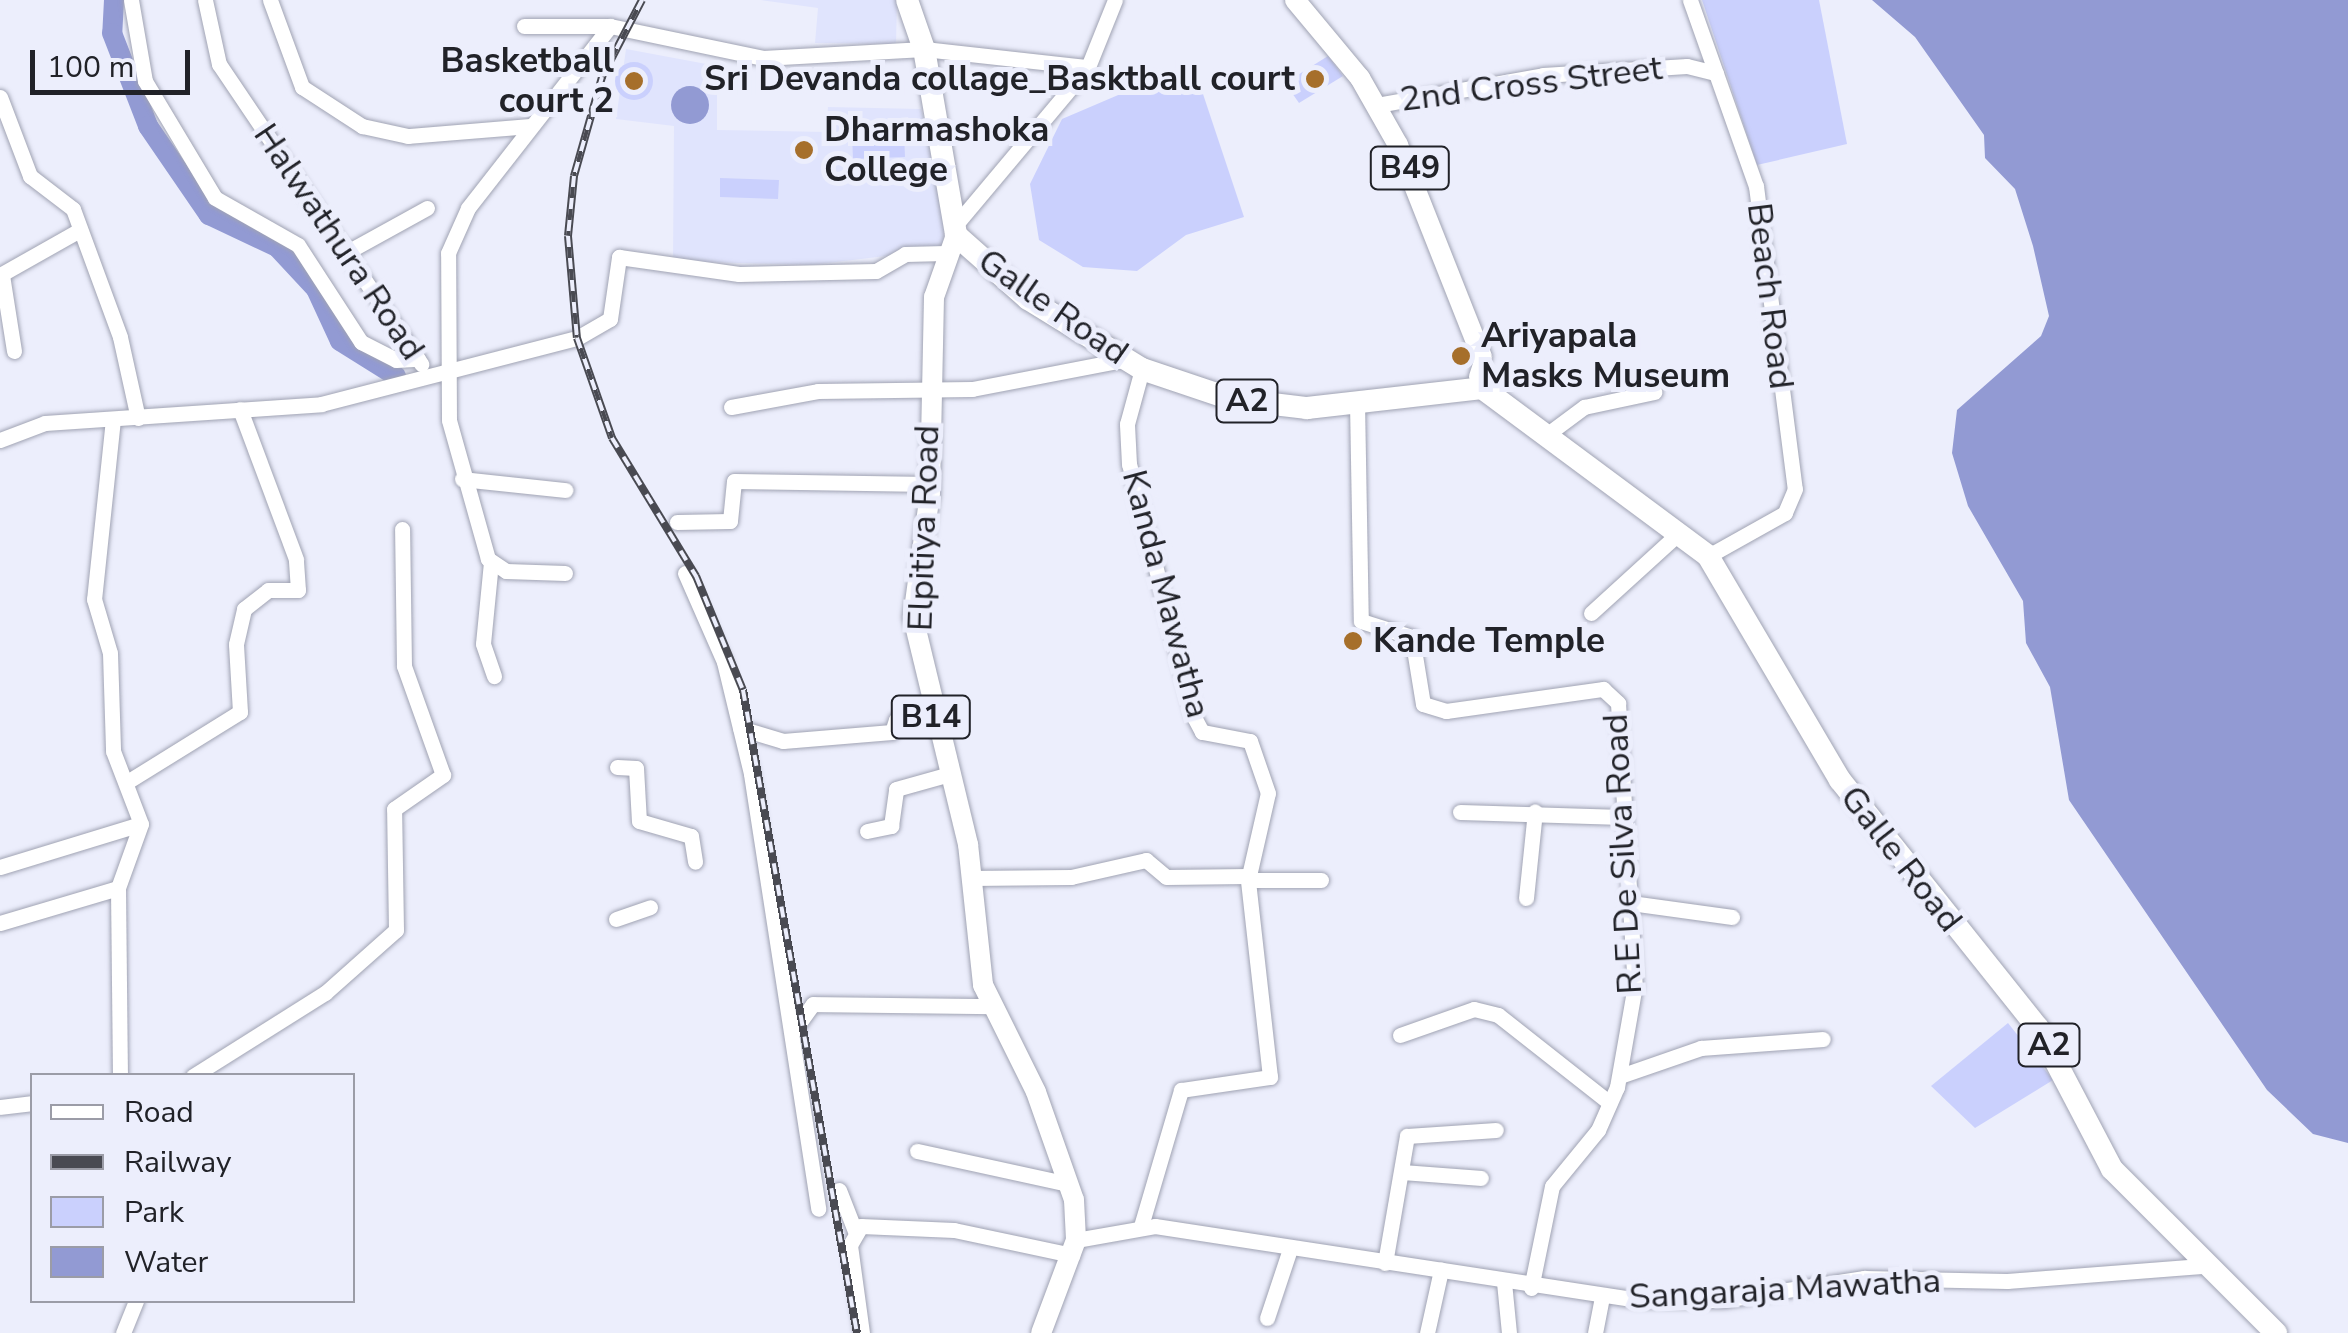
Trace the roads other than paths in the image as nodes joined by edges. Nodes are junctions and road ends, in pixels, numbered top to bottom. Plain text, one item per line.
1 (131, 0) edge
2 (204, 0) edge
3 (270, 0) edge
4 (907, 0) edge
5 (1115, 0) edge
6 (1295, 0) edge
7 (1690, 0) edge
8 (524, 26) dead end
9 (618, 28) junction
10 (1708, 47) junction
11 (924, 49) junction
12 (1088, 66) junction
13 (1687, 66) junction
14 (1716, 73) junction
15 (0, 98) edge
16 (1377, 105) junction
17 (529, 126) junction
18 (428, 208) dead end
19 (80, 230) junction
20 (953, 237) junction
21 (349, 251) junction
22 (1, 275) edge
23 (14, 351) dead end
24 (418, 359) junction
25 (1132, 365) junction
26 (448, 367) junction
27 (1479, 367) junction
28 (429, 375) junction
29 (928, 388) junction
30 (1654, 392) dead end
31 (1388, 395) junction
32 (1357, 402) junction
33 (1510, 406) junction
34 (731, 407) dead end
35 (240, 409) junction
36 (138, 418) junction
37 (113, 419) junction
38 (1545, 436) junction
39 (0, 440) edge
40 (462, 479) junction
41 (930, 484) junction
42 (566, 490) dead end
43 (677, 522) dead end
44 (402, 529) dead end
45 (1679, 533) junction
46 (1708, 556) junction
47 (491, 562) junction
48 (685, 572) dead end
49 (565, 573) dead end
50 (1591, 613) dead end
51 (494, 676) dead end
52 (931, 717) junction
53 (740, 728) junction
54 (617, 767) dead end
55 (946, 775) junction
56 (127, 782) junction
57 (1535, 811) junction
58 (1460, 812) dead end
59 (1623, 817) junction
60 (141, 824) junction
61 (867, 831) dead end
62 (696, 862) dead end
63 (0, 867) edge
64 (970, 878) junction
65 (1248, 878) junction
66 (1321, 880) dead end
67 (118, 888) junction
68 (1526, 898) dead end
69 (1631, 903) junction
70 (650, 907) dead end
71 (1732, 916) dead end
72 (616, 919) dead end
73 (0, 923) edge
74 (990, 1006) junction
75 (794, 1030) junction
76 (1400, 1035) dead end
77 (1823, 1039) dead end
78 (120, 1073) edge
79 (198, 1073) edge
80 (1620, 1076) junction
81 (1610, 1102) junction
82 (30, 1103) edge
83 (0, 1107) edge
84 (1496, 1130) dead end
85 (917, 1152) dead end
86 (1402, 1172) junction
87 (1481, 1178) dead end
88 (1068, 1184) junction
89 (839, 1190) dead end
90 (818, 1209) dead end
91 (1141, 1226) junction
92 (854, 1232) junction
93 (1074, 1247) junction
94 (1290, 1248) junction
95 (1385, 1263) junction
96 (2201, 1266) junction
97 (1442, 1270) junction
98 (1504, 1282) junction
99 (1531, 1288) junction
100 (1602, 1298) junction
101 (135, 1303) edge
102 (1266, 1318) dead end
103 (122, 1333) edge
104 (862, 1333) edge
105 (1041, 1333) edge
106 (1426, 1333) edge
107 (1509, 1333) edge
108 (1595, 1333) edge
109 (2276, 1333) edge

1 - 24 street
2 - 21 street, Halwathura Road
3 - 17 street
4 - 11 highway, Galle Road
5 - 12 street
6 - 16 main road, B49
7 - 10 street, Beach Road
8 - 9 street
9 - 11 street
9 - 17 street
10 - 13 street, 2nd Cross Street
10 - 14 street, Beach Road
11 - 12 street
11 - 20 highway, Galle Road
12 - 20 street
13 - 14 street, 2nd Cross Street
13 - 16 street, 2nd Cross Street
14 - 46 street, Beach Road
15 - 19 street
16 - 27 main road, B49
17 - 26 street
18 - 21 street
19 - 22 street
19 - 36 street
20 - 25 highway, Galle Road / A2
20 - 26 street
20 - 29 main road, Elpitiya Road / B14
21 - 24 street, Halwathura Road
22 - 23 street
24 - 28 street, Halwathura Road
25 - 29 street
25 - 32 highway, Galle Road / A2
25 - 65 street, Kanda Mawatha
26 - 28 street
26 - 40 street
27 - 31 highway, Galle Road / A2
27 - 33 highway, Galle Road / A2
28 - 35 street
29 - 34 street
29 - 41 main road, Elpitiya Road / B14
30 - 38 street
31 - 32 highway, Galle Road / A2
31 - 33 highway, Galle Road / A2
32 - 59 street, R.E De Silva Road
33 - 38 highway, Galle Road / A2
35 - 36 street
35 - 56 street
36 - 37 street
37 - 39 street
37 - 56 street
38 - 45 highway, Galle Road / A2
40 - 42 street
40 - 47 street
41 - 43 street
41 - 52 main road, Elpitiya Road / B14
44 - 79 street
45 - 46 highway, Galle Road / A2
45 - 50 street
46 - 96 highway, Galle Road / A2
47 - 49 street
47 - 51 street
48 - 53 street
52 - 53 street
52 - 55 main road, Elpitiya Road / B14
53 - 75 street
54 - 62 street
55 - 61 street
55 - 64 main road, Elpitiya Road / B14
56 - 60 street
57 - 58 street
57 - 59 street
57 - 68 street
59 - 69 street, R.E De Silva Road
60 - 63 street
60 - 67 street
64 - 65 street
64 - 74 main road, Elpitiya Road / B14
65 - 66 street
65 - 91 street, Kanda Mawatha
67 - 73 street
67 - 78 street
69 - 71 street
69 - 80 street, R.E De Silva Road
70 - 72 street
74 - 75 street
74 - 88 main road, Elpitiya Road / B14
75 - 90 street
76 - 81 street
77 - 80 street
80 - 81 street, R.E De Silva Road
81 - 99 street, R.E De Silva Road
82 - 83 street
84 - 86 street
85 - 88 street
86 - 87 street
86 - 95 street
88 - 93 main road, Elpitiya Road / B14
89 - 92 street
91 - 93 street, Sangaraja Mawatha
91 - 94 street, Sangaraja Mawatha
92 - 93 street
92 - 104 street
93 - 105 main road, Elpitiya Road / B14
94 - 95 street, Sangaraja Mawatha
94 - 102 street
95 - 97 street, Sangaraja Mawatha
96 - 100 street, Sangaraja Mawatha
96 - 109 highway, Galle Road / A2
97 - 98 street, Sangaraja Mawatha
97 - 106 street
98 - 99 street, Sangaraja Mawatha
98 - 107 street
99 - 100 street, Sangaraja Mawatha
100 - 108 street
101 - 103 street

